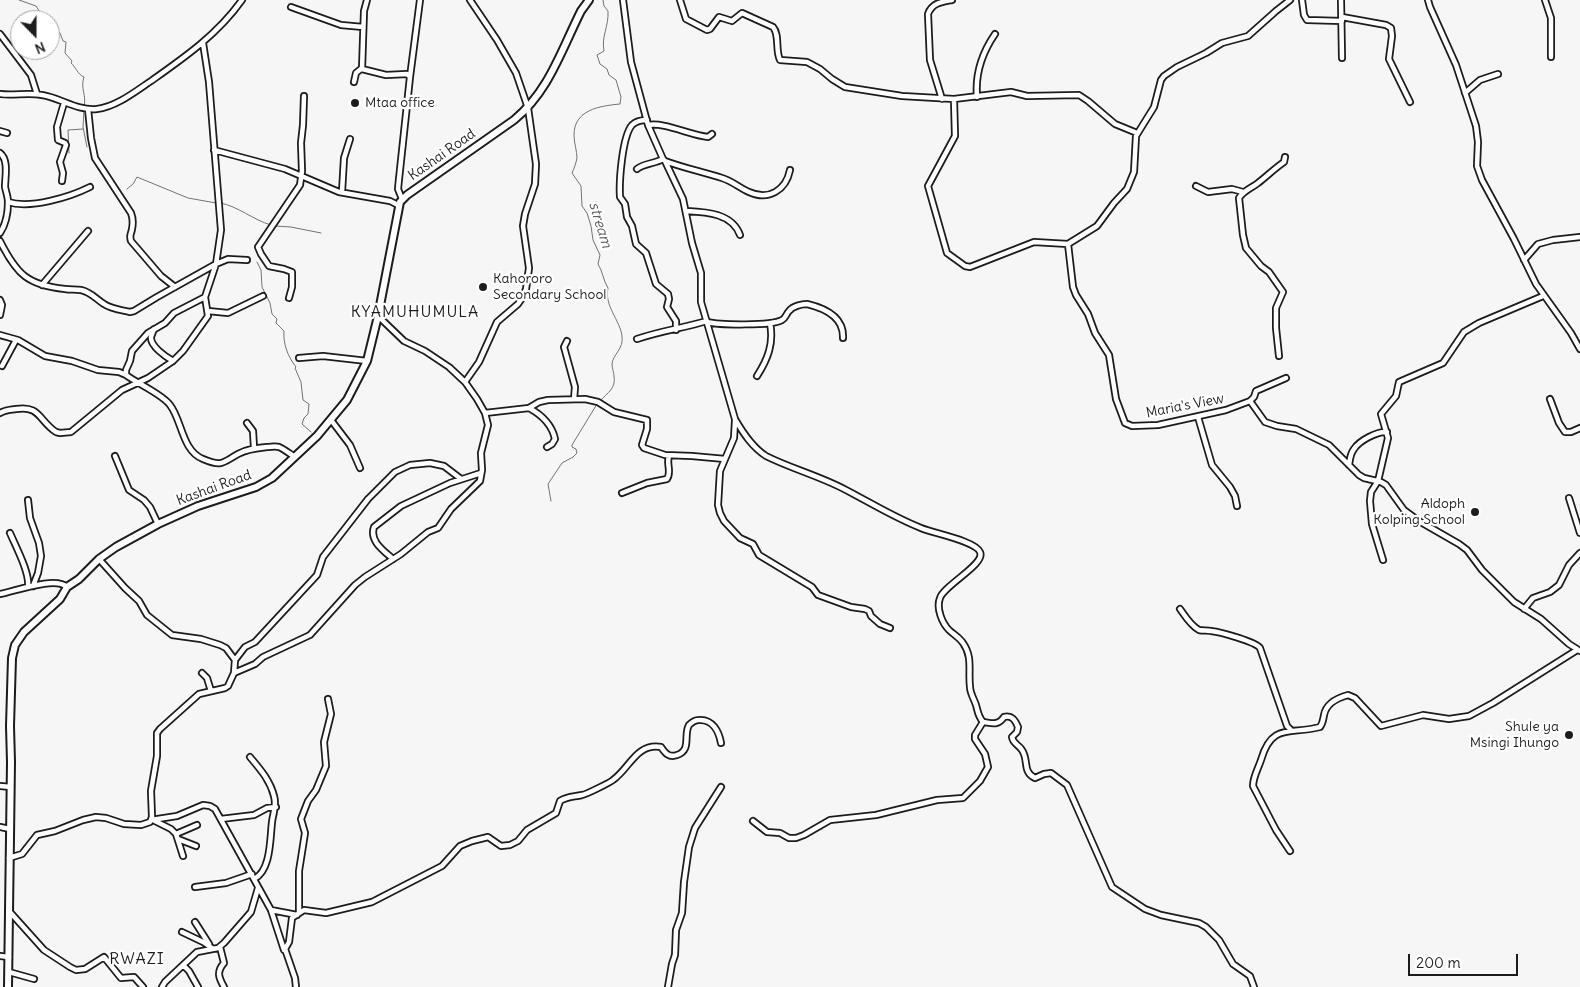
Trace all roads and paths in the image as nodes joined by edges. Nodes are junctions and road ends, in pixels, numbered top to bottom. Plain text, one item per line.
1 (242, 0) edge
2 (367, 0) edge
3 (420, 0) edge
4 (470, 0) edge
5 (589, 0) edge
6 (623, 0) edge
7 (680, 0) edge
8 (952, 0) edge
9 (1290, 0) edge
10 (1302, 0) edge
11 (1341, 0) edge
12 (1428, 0) edge
13 (1545, 0) edge
14 (292, 7) dead end
15 (1342, 19) junction
16 (363, 27) junction
17 (0, 34) edge
18 (996, 34) dead end
19 (203, 43) junction
20 (1551, 57) dead end
21 (1342, 58) dead end
22 (362, 68) junction
23 (1498, 74) dead end
24 (410, 77) junction
25 (354, 82) dead end
26 (1465, 93) junction
27 (0, 94) edge
28 (37, 94) junction
29 (304, 96) dead end
30 (977, 97) junction
31 (942, 99) junction
32 (954, 99) junction
33 (1410, 102) dead end
34 (64, 103) junction
35 (528, 108) junction
36 (88, 109) junction
37 (648, 122) junction
38 (0, 131) edge
39 (7, 133) dead end
40 (1137, 133) junction
41 (712, 134) dead end
42 (350, 139) dead end
43 (214, 150) junction
44 (0, 153) edge
45 (1285, 157) dead end
46 (664, 160) junction
47 (637, 169) dead end
48 (790, 170) dead end
49 (302, 176) junction
50 (62, 182) dead end
51 (5, 185) junction
52 (90, 186) dead end
53 (1196, 186) dead end
54 (0, 188) edge
55 (342, 192) junction
56 (1244, 192) junction
57 (8, 202) junction
58 (400, 202) junction
59 (686, 211) junction
60 (88, 231) dead end
61 (0, 232) edge
62 (740, 235) dead end
63 (1580, 237) edge
64 (0, 241) edge
65 (1068, 244) junction
66 (247, 260) dead end
67 (1524, 260) junction
68 (216, 264) junction
69 (42, 285) junction
70 (175, 287) junction
71 (263, 296) dead end
72 (1543, 296) junction
73 (205, 297) junction
74 (290, 298) dead end
75 (0, 300) edge
76 (208, 311) junction
77 (0, 315) edge
78 (378, 316) junction
79 (707, 322) junction
80 (770, 323) junction
81 (154, 329) junction
82 (676, 330) junction
83 (0, 335) edge
84 (843, 338) dead end
85 (637, 339) dead end
86 (16, 340) junction
87 (567, 341) dead end
88 (1580, 350) edge
89 (1279, 356) dead end
90 (299, 358) dead end
91 (173, 361) junction
92 (367, 361) junction
93 (2, 366) dead end
94 (126, 375) junction
95 (757, 376) dead end
96 (1286, 378) dead end
97 (465, 382) junction
98 (138, 384) junction
99 (574, 399) junction
100 (1550, 399) dead end
101 (1250, 402) junction
102 (529, 408) junction
103 (0, 413) edge
104 (485, 413) junction
105 (1198, 417) junction
106 (735, 419) junction
107 (331, 420) junction
108 (248, 423) dead end
109 (1580, 428) edge
110 (1387, 432) junction
111 (547, 447) dead end
112 (254, 448) junction
113 (115, 456) dead end
114 (669, 456) junction
115 (295, 457) junction
116 (725, 459) junction
117 (1349, 465) junction
118 (360, 468) dead end
119 (481, 474) junction
120 (462, 479) junction
121 (1378, 481) junction
122 (622, 493) dead end
123 (1569, 498) dead end
124 (28, 500) dead end
125 (1237, 506) dead end
126 (158, 524) junction
127 (10, 533) dead end
128 (1580, 533) edge
129 (1580, 553) edge
130 (99, 559) junction
131 (393, 559) junction
132 (1383, 560) dead end
133 (30, 587) junction
134 (67, 587) junction
135 (0, 594) edge
136 (1180, 609) dead end
137 (1524, 609) junction
138 (890, 628) dead end
139 (1578, 651) edge
140 (235, 660) junction
141 (202, 673) dead end
142 (234, 673) junction
143 (211, 691) junction
144 (328, 699) dead end
145 (983, 722) junction
146 (1291, 730) junction
147 (721, 743) dead end
148 (250, 757) dead end
149 (0, 786) edge
150 (11, 787) junction
151 (721, 787) dead end
152 (276, 807) junction
153 (221, 819) junction
154 (152, 820) junction
155 (752, 821) dead end
156 (197, 825) dead end
157 (0, 828) edge
158 (10, 829) junction
159 (176, 834) junction
160 (178, 839) junction
161 (196, 846) dead end
162 (1290, 851) dead end
163 (183, 856) dead end
164 (9, 858) junction
165 (253, 876) junction
166 (195, 887) dead end
167 (258, 888) junction
168 (271, 910) junction
169 (9, 911) junction
170 (298, 913) junction
171 (195, 922) dead end
172 (182, 932) dead end
173 (220, 946) junction
174 (211, 947) junction
175 (285, 953) junction
176 (0, 956) edge
177 (9, 957) junction
178 (183, 965) junction
179 (9, 972) junction
180 (34, 979) dead end
181 (8, 987) edge
182 (143, 987) edge
183 (162, 987) edge
184 (198, 987) edge
185 (224, 987) edge
186 (296, 987) edge
187 (668, 987) edge
188 (1254, 987) edge

1 - 19 street
2 - 16 street
3 - 24 street
4 - 35 street
5 - 35 street, Kashai Road
6 - 37 street
7 - 31 street
8 - 31 street
9 - 40 street
10 - 15 street
11 - 15 street
12 - 26 street
13 - 20 street
14 - 16 street
15 - 21 street
15 - 33 street
16 - 22 street
17 - 28 street
18 - 30 street
19 - 36 street
19 - 43 street
22 - 24 street
22 - 25 street
23 - 26 street
24 - 58 street
26 - 67 street
27 - 28 street
28 - 34 street
29 - 49 street
30 - 32 street
30 - 40 street
31 - 32 street
32 - 65 street
34 - 36 street
34 - 50 street
35 - 58 street, Kashai Road
35 - 97 street
36 - 70 street
37 - 41 street
37 - 46 street
37 - 82 street
38 - 39 street
40 - 65 street
42 - 55 street
43 - 49 street
43 - 68 street
44 - 51 street
45 - 56 street
46 - 47 street
46 - 48 street
46 - 59 street
49 - 55 street
49 - 74 street
51 - 54 street
51 - 57 street
52 - 57 street
53 - 56 street
55 - 58 street
56 - 89 street
57 - 61 street
58 - 78 street, Kashai Road
59 - 62 street
59 - 79 street
60 - 69 street
63 - 67 street
64 - 69 street
65 - 105 street, Maria's View
66 - 68 street
67 - 72 street
68 - 70 street
68 - 73 street
69 - 70 street
71 - 76 street
72 - 88 street
72 - 110 street
73 - 76 street
73 - 81 street
75 - 77 street
76 - 91 street
78 - 92 street, Kashai Road
78 - 97 street
79 - 80 street
79 - 82 street
79 - 106 street
80 - 84 street
80 - 95 street
81 - 91 street
81 - 94 street
82 - 85 street
83 - 86 street
86 - 93 street
86 - 94 street
87 - 99 street
90 - 92 street
91 - 98 street
92 - 107 street, Kashai Road
94 - 98 street
96 - 101 street
97 - 104 street
98 - 103 street
98 - 112 street
99 - 102 street
99 - 114 street
100 - 109 street
101 - 105 street, Maria's View
101 - 117 street
102 - 104 street
102 - 111 street
104 - 119 street
105 - 125 street
106 - 116 street
106 - 145 street
107 - 115 street, Kashai Road
107 - 118 street
108 - 112 street
110 - 117 street
110 - 121 street
112 - 115 street
113 - 126 street
114 - 116 street
114 - 122 street
115 - 126 street, Kashai Road
116 - 138 street
117 - 121 street
119 - 120 street
119 - 131 street
120 - 131 street
120 - 140 street
121 - 132 street
121 - 137 street
123 - 128 street
124 - 133 street
126 - 130 street, Kashai Road
127 - 133 street
129 - 137 street
130 - 134 street, Kashai Road
130 - 140 street
131 - 142 street
133 - 134 street
133 - 135 street
134 - 150 street, Kashai Road
136 - 146 street
137 - 139 street
139 - 146 street
140 - 142 street
141 - 143 street
142 - 143 street
143 - 154 street
144 - 170 street
145 - 155 street
145 - 188 street
146 - 162 street
147 - 170 street
148 - 152 street
149 - 150 street
150 - 158 street, Kashai Road
151 - 187 street
152 - 153 street
152 - 165 street
153 - 154 street
153 - 165 street
154 - 159 street
154 - 164 street
156 - 159 street
157 - 158 street
158 - 164 street, Kashai Road
159 - 160 street
160 - 161 street
160 - 163 street
164 - 169 street, Kashai Road
165 - 166 street
165 - 167 street
167 - 168 street
167 - 173 street
168 - 170 street
168 - 175 street
169 - 177 street, Kashai Road
169 - 182 street
170 - 175 street
171 - 174 street
172 - 174 street
173 - 174 street
173 - 185 street
174 - 178 street
175 - 186 street
176 - 177 street
177 - 179 street, Kashai Road
178 - 183 street
178 - 184 street
179 - 180 street
179 - 181 street, Kashai Road

